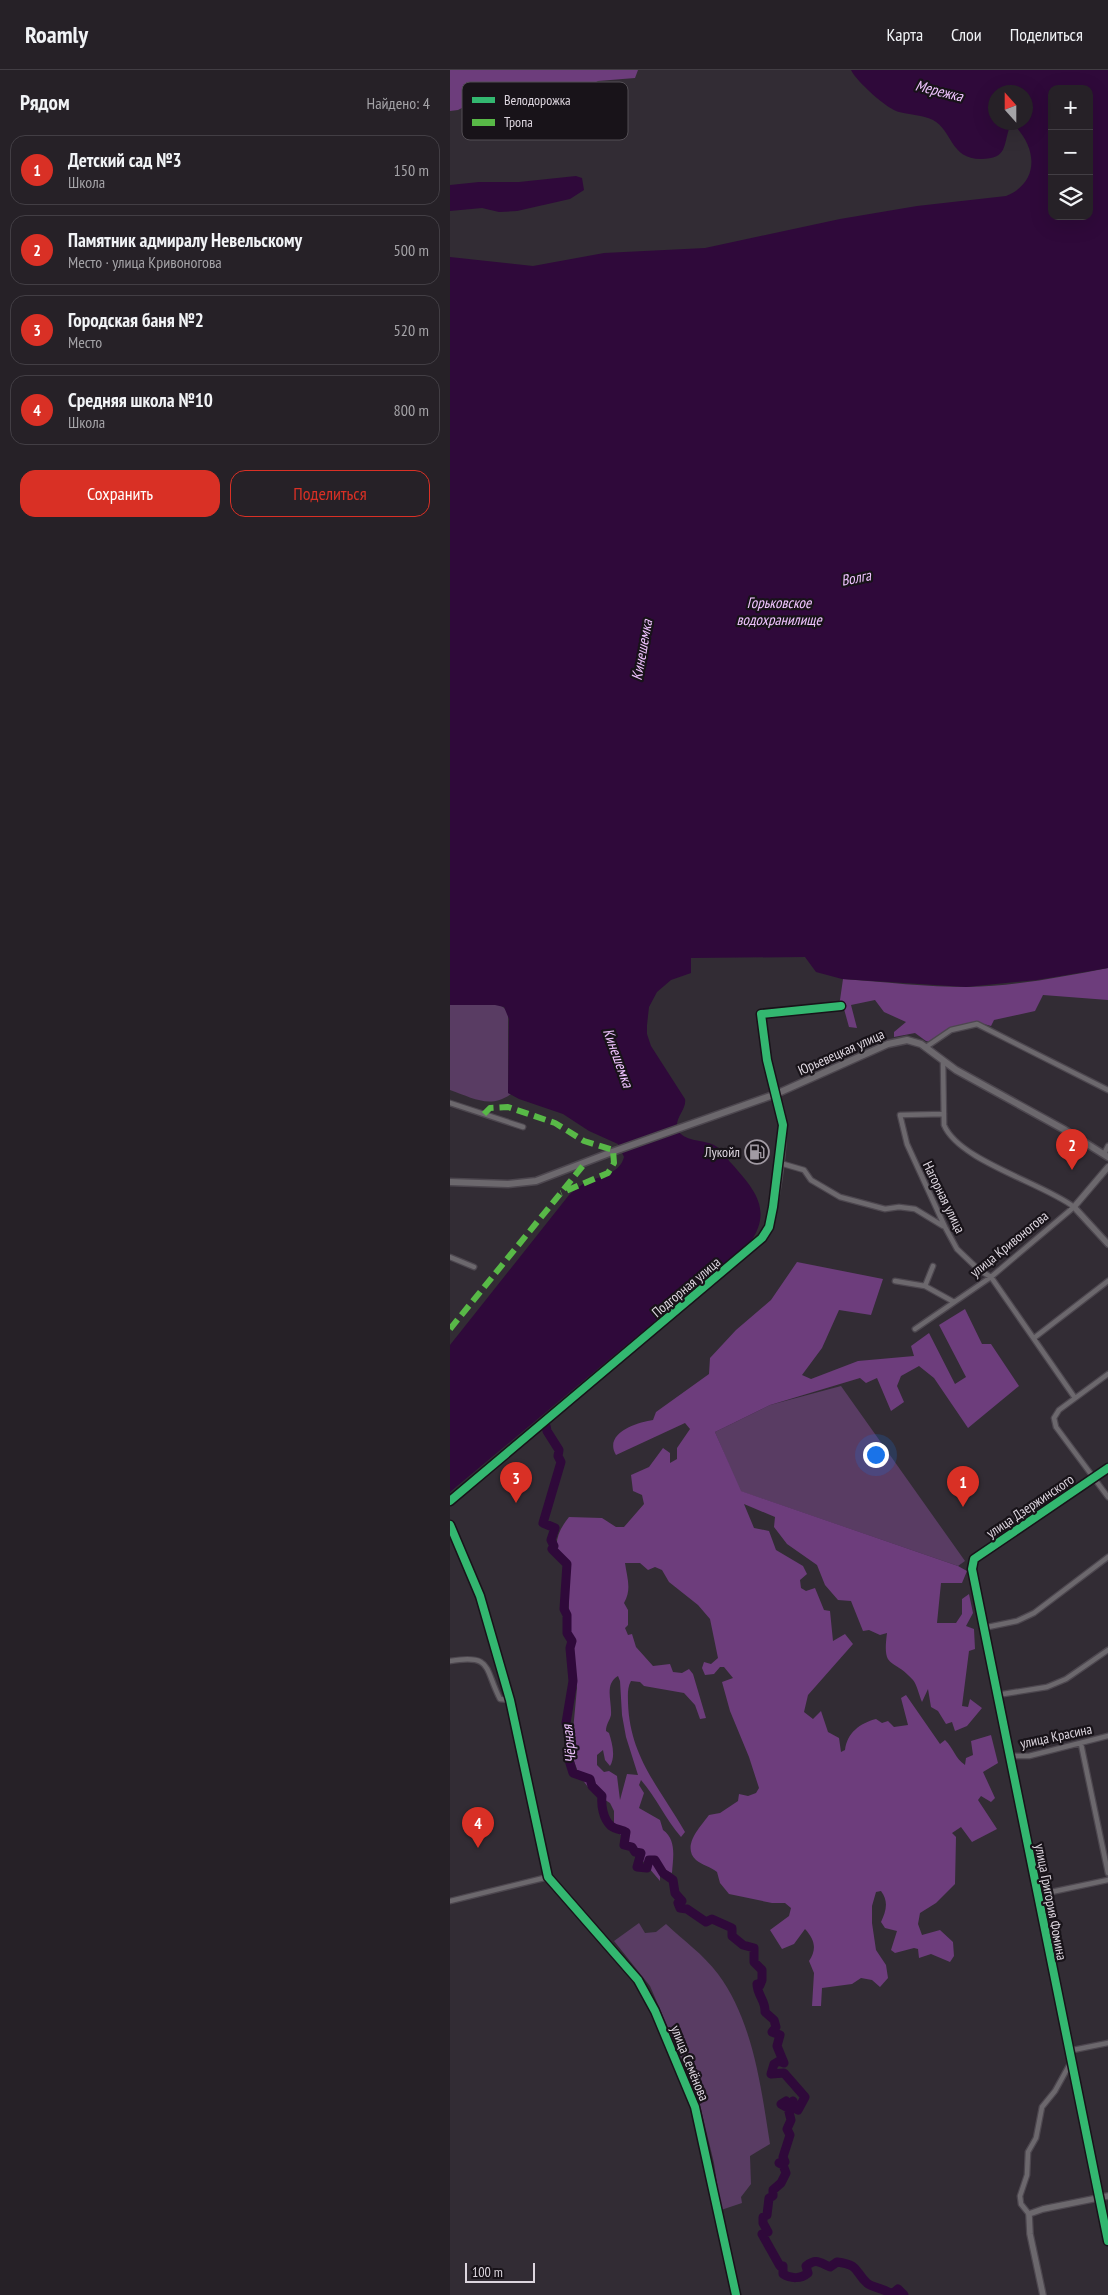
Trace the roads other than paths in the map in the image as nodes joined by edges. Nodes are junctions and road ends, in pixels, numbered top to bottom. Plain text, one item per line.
1 (841, 1006) dead end
2 (926, 1047) junction
3 (943, 1061) junction
4 (1108, 1090) edge
5 (776, 1094) junction
6 (450, 1103) edge
7 (944, 1114) junction
8 (523, 1127) dead end
9 (1108, 1146) edge
10 (1106, 1156) edge
11 (780, 1163) junction
12 (1108, 1167) edge
13 (450, 1182) edge
14 (1074, 1207) junction
15 (945, 1227) junction
16 (1108, 1244) edge
17 (450, 1256) edge
18 (933, 1266) dead end
19 (474, 1267) dead end
20 (991, 1277) junction
21 (896, 1281) dead end
22 (1108, 1281) edge
23 (925, 1286) junction
24 (954, 1302) junction
25 (915, 1329) dead end
26 (1034, 1338) junction
27 (1108, 1374) edge
28 (1075, 1398) junction
29 (1108, 1468) edge
30 (1094, 1478) junction
31 (1108, 1497) edge
32 (450, 1501) edge
33 (450, 1525) edge
34 (1108, 1557) edge
35 (972, 1569) joint
36 (983, 1628) junction
37 (1108, 1650) edge
38 (450, 1661) edge
39 (997, 1695) junction
40 (510, 1700) junction
41 (1108, 1736) edge
42 (1081, 1744) junction
43 (1009, 1756) junction
44 (1108, 1873) edge
45 (548, 1877) junction
46 (1108, 1880) edge
47 (1037, 1895) junction
48 (450, 1901) edge
49 (1108, 2043) edge
50 (1068, 2051) junction
51 (1071, 2062) junction
52 (1108, 2196) edge
53 (1100, 2198) junction
54 (1029, 2214) junction
55 (1108, 2241) edge
56 (736, 2295) edge
57 (1043, 2295) edge

1 - 5 street, Подгорная улица
2 - 3 main road, Юрьевецкая улица
2 - 4 street
2 - 5 main road, Юрьевецкая улица
3 - 7 street
3 - 10 main road, Юрьевецкая улица
5 - 11 street, Подгорная улица
5 - 13 main road, Юрьевецкая улица
6 - 8 street
7 - 14 street
7 - 15 street, Нагорная улица
9 - 10 street
11 - 15 street
11 - 32 street, Подгорная улица
12 - 14 street, улица Кривоногова
14 - 16 street
14 - 20 street, улица Кривоногова
15 - 20 street, Нагорная улица
17 - 19 street
18 - 23 street
20 - 24 street, улица Кривоногова
20 - 26 street, Нагорная улица
21 - 23 street
22 - 26 street
23 - 24 street
24 - 25 street, улица Кривоногова
26 - 28 street, Нагорная улица
27 - 28 street
28 - 30 street
29 - 30 street, улица Дзержинского
30 - 31 street
30 - 35 street, улица Дзержинского
33 - 40 street
34 - 36 street
35 - 36 street, улица Григория Фомина
36 - 39 street, улица Григория Фомина
37 - 39 street
38 - 40 street
39 - 43 street, улица Григория Фомина
40 - 45 street
41 - 42 street, улица Красина
42 - 43 street, улица Красина
42 - 44 street
43 - 47 street, улица Григория Фомина
45 - 48 street
45 - 56 street, улица Семёнова
46 - 47 street
47 - 50 street, улица Григория Фомина
49 - 50 street
50 - 51 street, улица Григория Фомина
51 - 53 street, улица Григория Фомина
51 - 54 street
52 - 53 street
53 - 54 street
53 - 55 street, улица Григория Фомина
54 - 57 street

